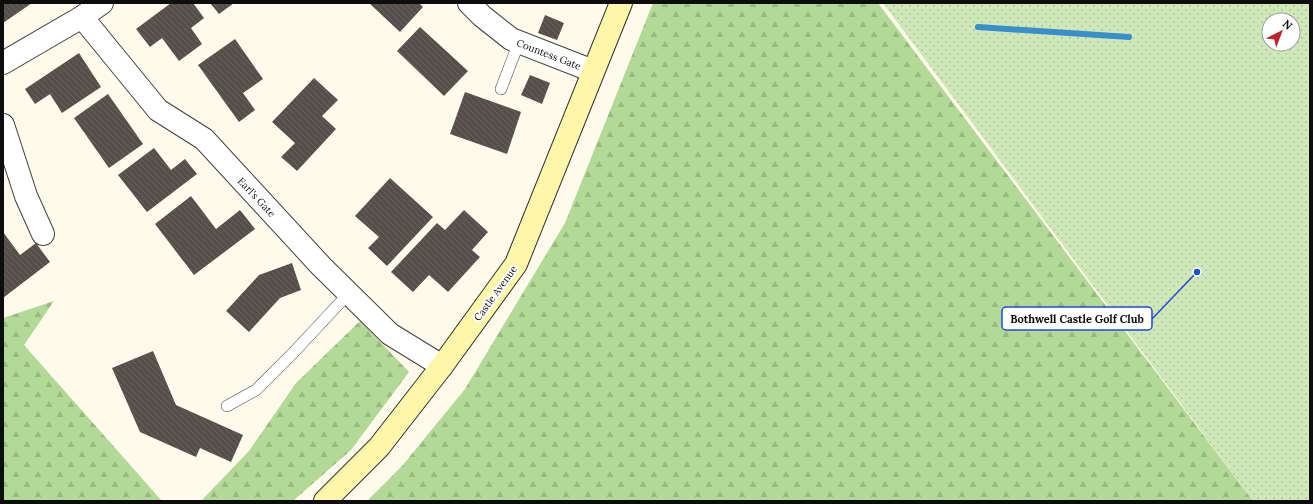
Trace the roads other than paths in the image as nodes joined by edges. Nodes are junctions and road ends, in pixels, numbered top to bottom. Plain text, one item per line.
1 (102, 3) edge
2 (469, 3) edge
3 (621, 3) edge
4 (82, 17) junction
5 (519, 42) junction
6 (3, 63) edge
7 (593, 71) junction
8 (501, 90) dead end
9 (3, 125) edge
10 (43, 234) dead end
11 (349, 293) junction
12 (442, 366) junction
13 (226, 406) dead end
14 (325, 501) edge

1 - 4 street
2 - 5 street, Countess Gate
3 - 7 street, Castle Avenue
4 - 6 street
4 - 11 street, Earl's Gate
5 - 7 street, Countess Gate
5 - 8 lane
7 - 12 street, Castle Avenue
9 - 10 street
11 - 12 street, Earl's Gate
11 - 13 lane
12 - 14 street, Castle Avenue

